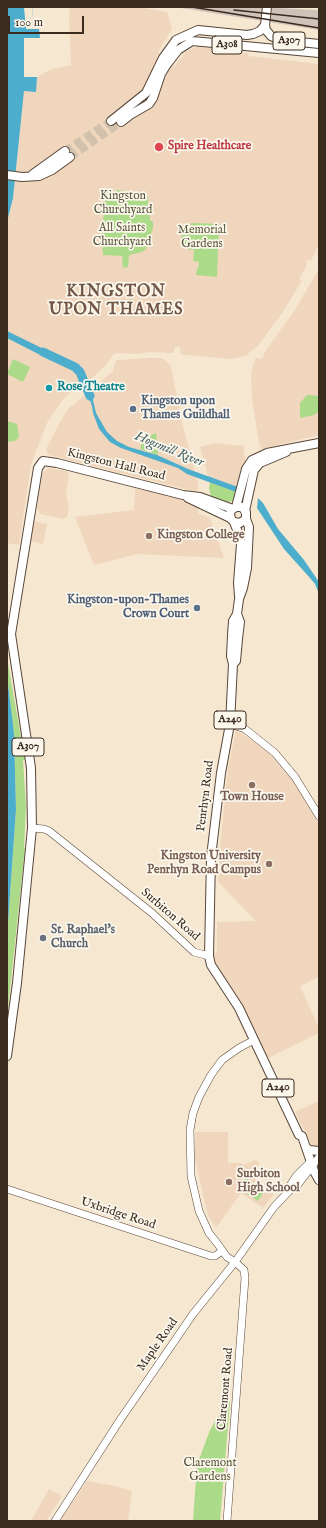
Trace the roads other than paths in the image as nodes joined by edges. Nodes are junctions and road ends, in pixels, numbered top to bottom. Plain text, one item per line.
1 (268, 7) edge
2 (265, 26) junction
3 (319, 44) edge
4 (319, 53) edge
5 (165, 61) junction
6 (129, 111) junction
7 (111, 121) tunnel mouth
8 (122, 122) tunnel mouth
9 (68, 154) tunnel mouth
10 (7, 175) edge
11 (319, 443) edge
12 (295, 447) junction
13 (183, 495) junction
14 (234, 508) junction
15 (246, 515) junction
16 (232, 520) junction
17 (239, 599) junction
18 (230, 724) junction
19 (317, 813) edge
20 (32, 828) junction
21 (209, 956) junction
22 (254, 1040) junction
23 (7, 1056) edge
24 (299, 1135) junction
25 (307, 1148) junction
26 (319, 1152) edge
27 (312, 1163) edge
28 (319, 1180) edge
29 (319, 1184) edge
30 (7, 1189) edge
31 (222, 1251) junction
32 (235, 1262) junction
33 (55, 1521) edge
34 (227, 1521) edge

1 - 2 main road, A307
2 - 3 main road, A307
2 - 5 main road, A308
4 - 5 main road, A308
5 - 6 main road, A308
5 - 6 main road, A308
6 - 7 main road, A308
6 - 8 main road, A308
9 - 10 main road
11 - 12 main road
12 - 14 main road
12 - 15 main road, Penrhyn Road
13 - 14 main road, Kingston Hall Road / A307
13 - 16 main road, Kingston Hall Road / A307
13 - 20 main road, Kingston Hall Road / A307
14 - 15 main road
14 - 16 main road
15 - 16 main road
15 - 17 main road, Penrhyn Road / A240
16 - 17 main road, Penrhyn Road / A240
17 - 18 main road, Penrhyn Road / A240
18 - 19 street
18 - 21 main road, Penrhyn Road / A240
20 - 21 street, Surbiton Road
20 - 23 main road, A307
21 - 22 main road, A240
22 - 24 main road, A240
22 - 31 street, Claremont Road
24 - 25 main road, A240
24 - 27 main road, A240
25 - 26 main road
25 - 27 main road, A240
26 - 27 street, Maple Road
27 - 28 main road, A240
27 - 29 main road, A240
27 - 32 street, Maple Road
30 - 31 street, Uxbridge Road
31 - 32 street, Claremont Road
32 - 33 street, Maple Road
32 - 34 street, Claremont Road

